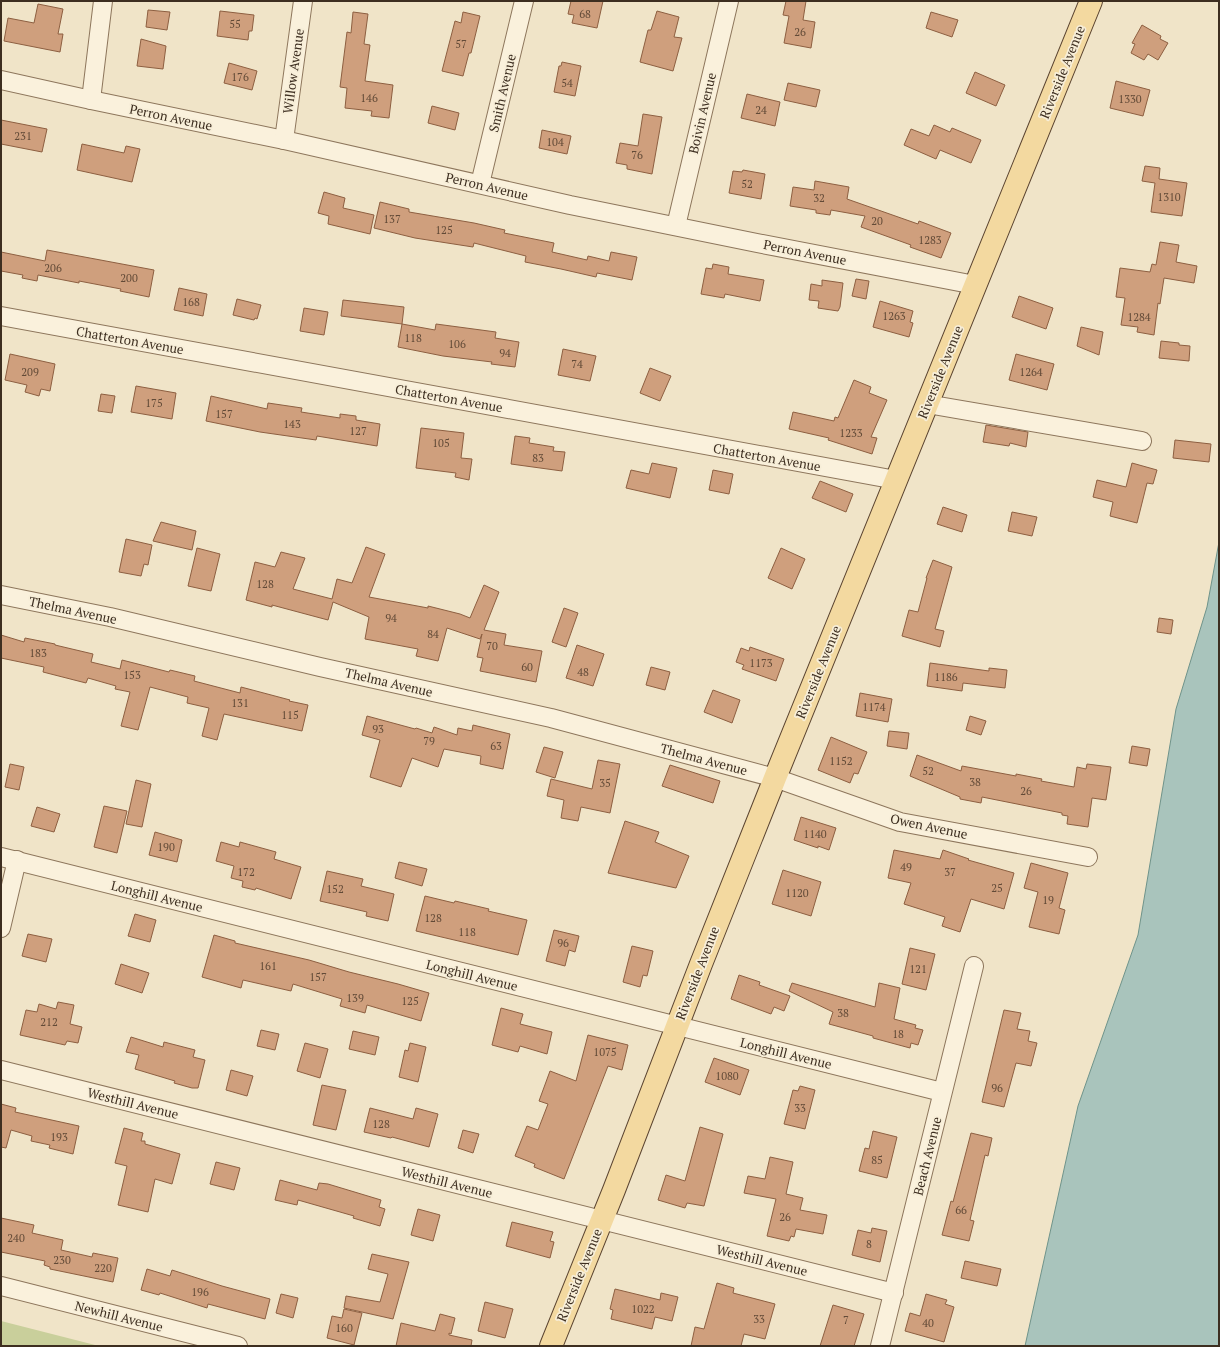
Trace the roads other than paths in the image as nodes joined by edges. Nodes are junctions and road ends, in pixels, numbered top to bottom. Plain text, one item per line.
1 (104, 1) edge
2 (303, 1) edge
3 (524, 1) edge
4 (729, 1) edge
5 (1091, 1) edge
6 (1, 80) edge
7 (91, 100) junction
8 (284, 140) junction
9 (480, 184) junction
10 (676, 226) junction
11 (975, 285) junction
12 (1, 316) edge
13 (927, 404) junction
14 (1142, 441) dead end
15 (896, 480) junction
16 (1, 595) edge
17 (775, 778) junction
18 (1088, 857) dead end
19 (9, 858) edge
20 (1, 928) edge
21 (974, 966) dead end
22 (677, 1026) junction
23 (1, 1070) edge
24 (942, 1092) junction
25 (602, 1220) junction
26 (1, 1286) edge
27 (894, 1293) junction
28 (238, 1346) edge
29 (551, 1346) edge
30 (880, 1346) edge

1 - 7 street
2 - 8 street, Willow Avenue
3 - 9 street, Smith Avenue
4 - 10 street, Boivin Avenue
5 - 11 main road, Riverside Avenue
6 - 7 street, Perron Avenue
7 - 8 street, Perron Avenue
8 - 9 street, Perron Avenue
9 - 10 street, Perron Avenue
10 - 11 street, Perron Avenue
11 - 13 main road, Riverside Avenue
12 - 15 street, Chatterton Avenue
13 - 14 street
13 - 15 main road, Riverside Avenue
15 - 17 main road, Riverside Avenue
16 - 17 street, Thelma Avenue
17 - 18 street, Owen Avenue
17 - 22 main road, Riverside Avenue
19 - 20 street
19 - 22 street, Longhill Avenue
21 - 24 street, Beach Avenue
22 - 24 street, Longhill Avenue
22 - 25 main road, Riverside Avenue
23 - 25 street, Westhill Avenue
24 - 27 street, Beach Avenue
25 - 27 street, Westhill Avenue
25 - 29 main road, Riverside Avenue
26 - 28 street, Newhill Avenue
27 - 30 street, Beach Avenue

